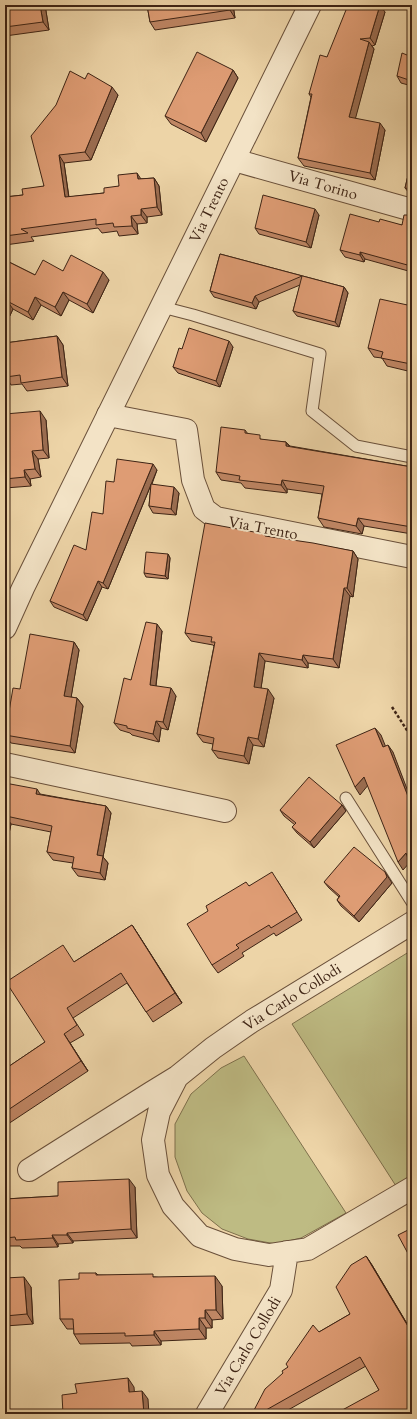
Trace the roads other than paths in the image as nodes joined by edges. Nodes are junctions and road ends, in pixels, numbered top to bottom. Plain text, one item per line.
1 (310, 5) edge
2 (234, 160) junction
3 (412, 210) edge
4 (162, 307) junction
5 (108, 416) junction
6 (412, 457) edge
7 (412, 558) edge
8 (5, 628) edge
9 (5, 764) edge
10 (346, 798) dead end
11 (225, 811) dead end
12 (412, 902) edge
13 (412, 923) edge
14 (177, 1077) junction
15 (29, 1170) dead end
16 (412, 1188) edge
17 (287, 1252) junction
18 (207, 1414) edge

1 - 2 street, Via Trento
2 - 3 street, Via Torino
2 - 4 street, Via Trento
4 - 5 street, Via Trento
4 - 6 lane
5 - 7 street, Via Trento
5 - 8 street, Via Trento
9 - 11 street
10 - 12 lane
13 - 14 street, Via Carlo Collodi
14 - 15 street, Via Carlo Collodi
14 - 17 street, Via Carlo Collodi
16 - 17 street, Via Carlo Collodi
17 - 18 street, Via Carlo Collodi

